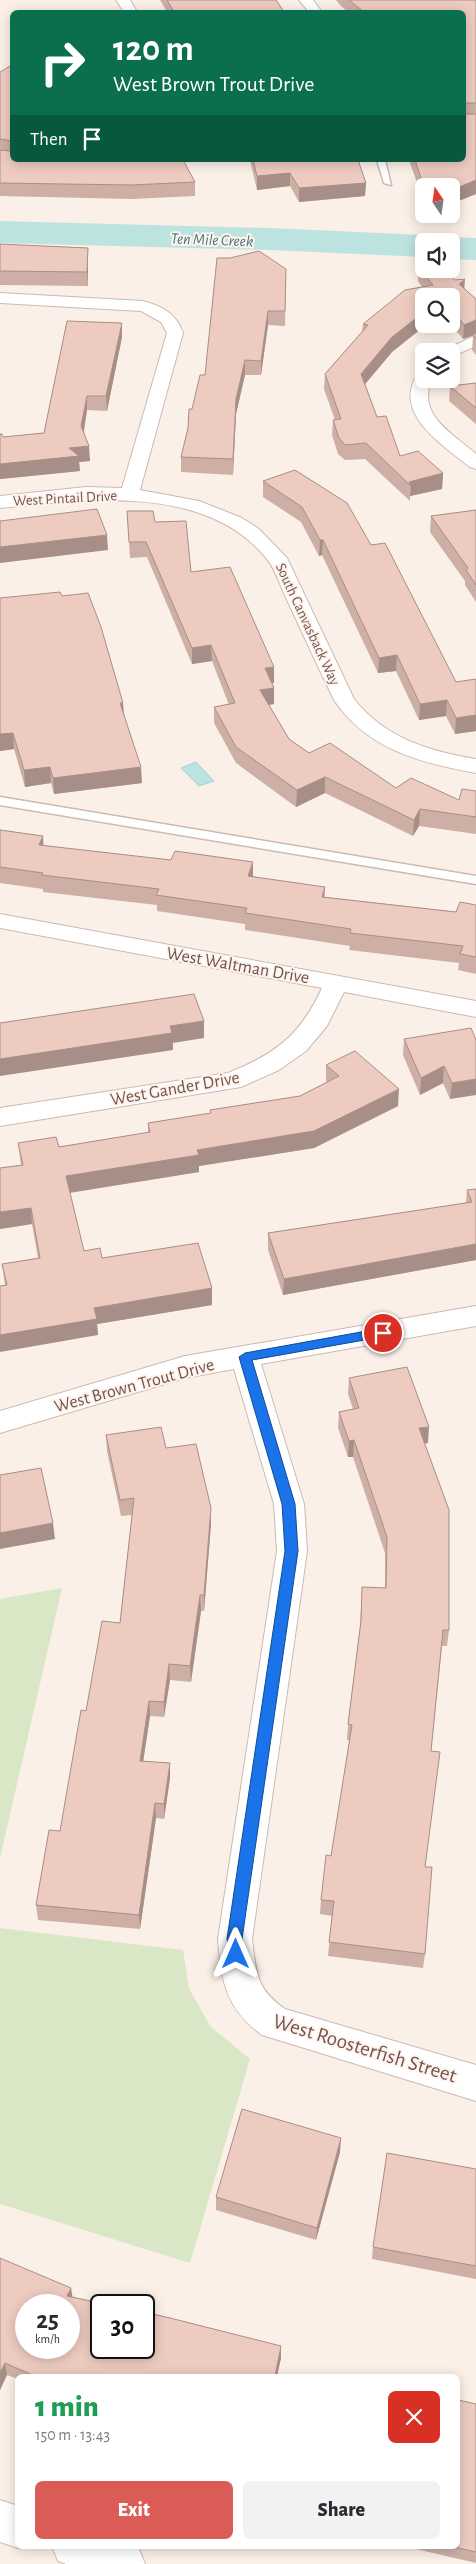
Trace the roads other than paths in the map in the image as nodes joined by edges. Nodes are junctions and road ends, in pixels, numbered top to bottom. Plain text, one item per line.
1 (382, 162) edge
2 (388, 183) dead end
3 (0, 298) edge
4 (476, 340) edge
5 (460, 348) edge
6 (418, 388) edge
7 (476, 463) edge
8 (130, 494) junction
9 (0, 502) edge
10 (476, 766) edge
11 (0, 801) edge
12 (476, 880) edge
13 (0, 921) edge
14 (336, 982) junction
15 (476, 1009) edge
16 (0, 1117) edge
17 (476, 1316) edge
18 (245, 1357) junction
19 (0, 1422) edge
20 (476, 2083) edge
21 (0, 2521) edge
22 (15, 2526) edge
23 (82, 2549) edge
24 (124, 2564) edge

1 - 2 lane
3 - 8 street
4 - 5 street
6 - 7 street
8 - 9 street, West Pintail Drive
8 - 10 street, South Canvasback Way
11 - 12 lane
13 - 14 street, West Waltman Drive
14 - 15 street, West Waltman Drive
14 - 16 street, West Gander Drive
17 - 18 street, West Brown Trout Drive
18 - 19 street, West Brown Trout Drive
18 - 20 street, West Roosterfish Street
21 - 22 street
23 - 24 street

